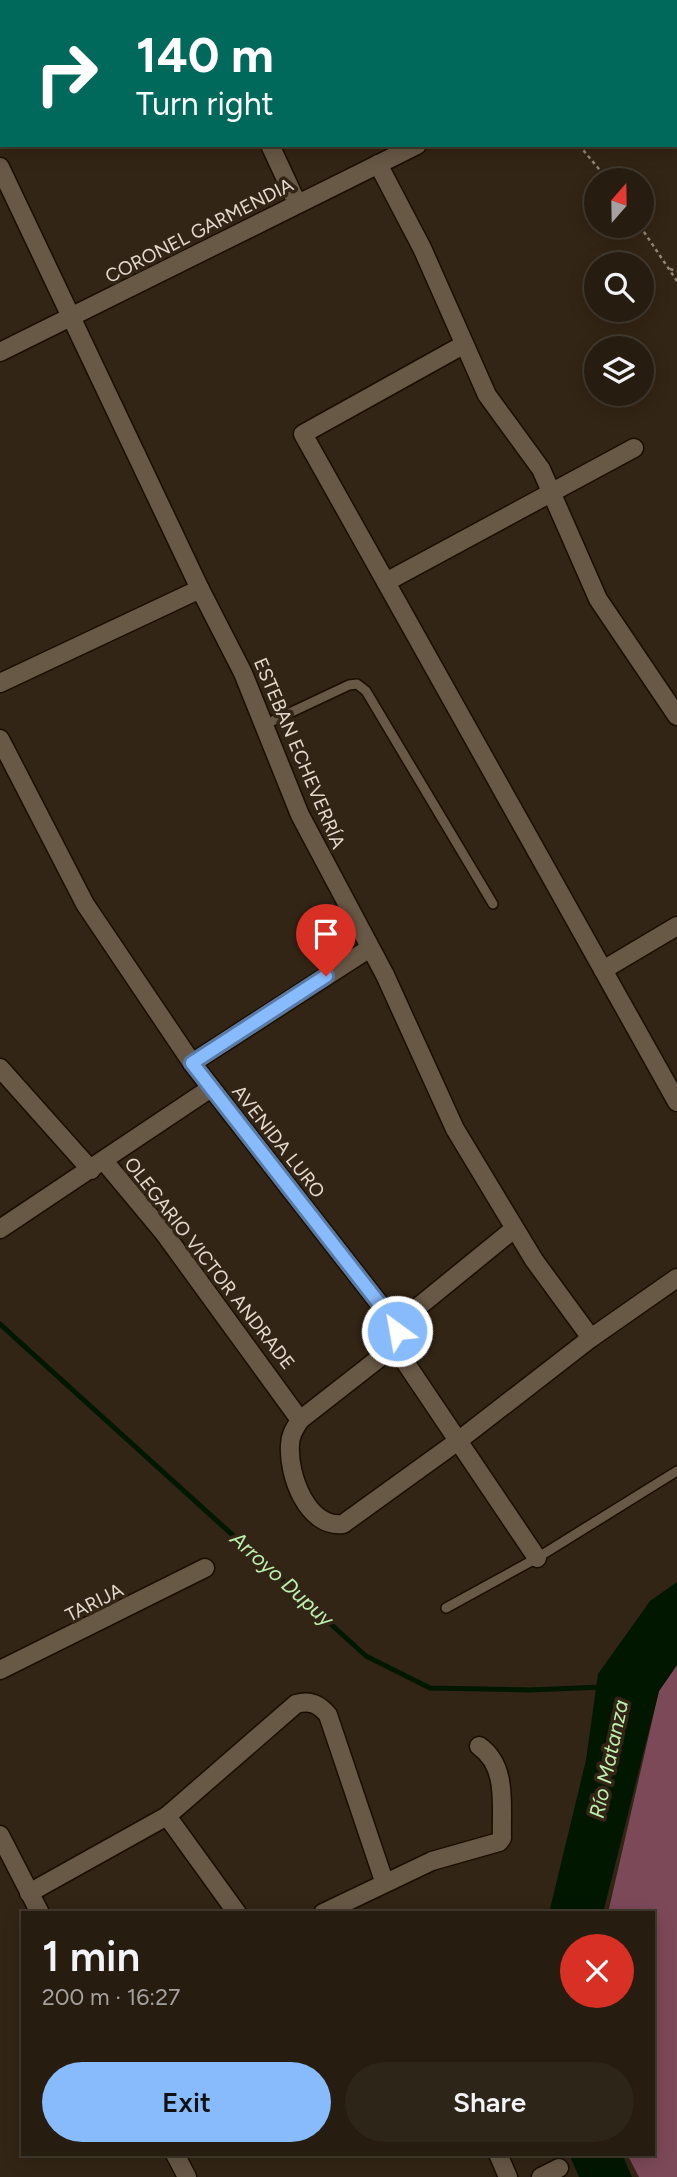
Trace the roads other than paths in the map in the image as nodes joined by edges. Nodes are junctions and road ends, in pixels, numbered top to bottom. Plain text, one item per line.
1 (271, 147) edge
2 (413, 147) edge
3 (378, 164) junction
4 (0, 167) edge
5 (297, 203) junction
6 (72, 317) junction
7 (463, 345) junction
8 (0, 352) edge
9 (634, 448) dead end
10 (553, 492) junction
11 (386, 582) junction
12 (200, 589) junction
13 (0, 683) edge
14 (674, 706) edge
15 (264, 725) junction
16 (0, 739) edge
17 (493, 904) dead end
18 (677, 926) edge
19 (370, 948) junction
20 (603, 970) junction
21 (192, 1063) junction
22 (0, 1068) edge
23 (211, 1088) junction
24 (677, 1102) edge
25 (98, 1165) junction
26 (0, 1229) edge
27 (514, 1229) junction
28 (677, 1278) edge
29 (396, 1325) junction
30 (591, 1338) junction
31 (396, 1345) junction
32 (300, 1420) junction
33 (458, 1441) junction
34 (677, 1471) edge
35 (537, 1558) junction
36 (205, 1568) dead end
37 (446, 1608) dead end
38 (0, 1670) edge
39 (479, 1746) dead end
40 (167, 1816) junction
41 (0, 1835) edge
42 (384, 1881) junction
43 (29, 1893) junction
44 (39, 1911) edge
45 (236, 1911) edge
46 (327, 1911) edge
47 (180, 2156) edge
48 (499, 2156) edge
49 (559, 2168) dead end
50 (187, 2177) edge
51 (508, 2177) edge
52 (541, 2177) edge

1 - 5 street
2 - 3 street, CORONEL GARMENDIA
3 - 5 street, CORONEL GARMENDIA
3 - 7 street
4 - 6 street, ESTEBAN ECHEVERRÍA
5 - 6 street, CORONEL GARMENDIA
6 - 8 street, CORONEL GARMENDIA
6 - 12 street, ESTEBAN ECHEVERRÍA
7 - 10 street
7 - 11 street
9 - 10 street
10 - 11 street
10 - 14 street
11 - 20 street
12 - 13 street
12 - 15 street, ESTEBAN ECHEVERRÍA
15 - 17 lane
15 - 19 street, ESTEBAN ECHEVERRÍA
16 - 21 street, AVENIDA LURO
18 - 20 street
19 - 21 street
19 - 27 street, ESTEBAN ECHEVERRÍA
20 - 24 street
21 - 23 street, AVENIDA LURO
22 - 25 street, OLEGARIO VICTOR ANDRADE
23 - 25 street
23 - 29 street, AVENIDA LURO
25 - 26 street
25 - 32 street, OLEGARIO VICTOR ANDRADE
27 - 29 street
27 - 30 street, ESTEBAN ECHEVERRÍA
28 - 30 street
29 - 31 street
30 - 33 street
31 - 32 street
31 - 33 street
32 - 33 street
33 - 35 street
34 - 35 lane
35 - 37 lane
36 - 38 street, TARIJA
39 - 42 street
40 - 42 street
40 - 43 street
40 - 45 street
41 - 43 street
42 - 46 street
43 - 44 street
47 - 50 street
48 - 51 street
49 - 52 street

